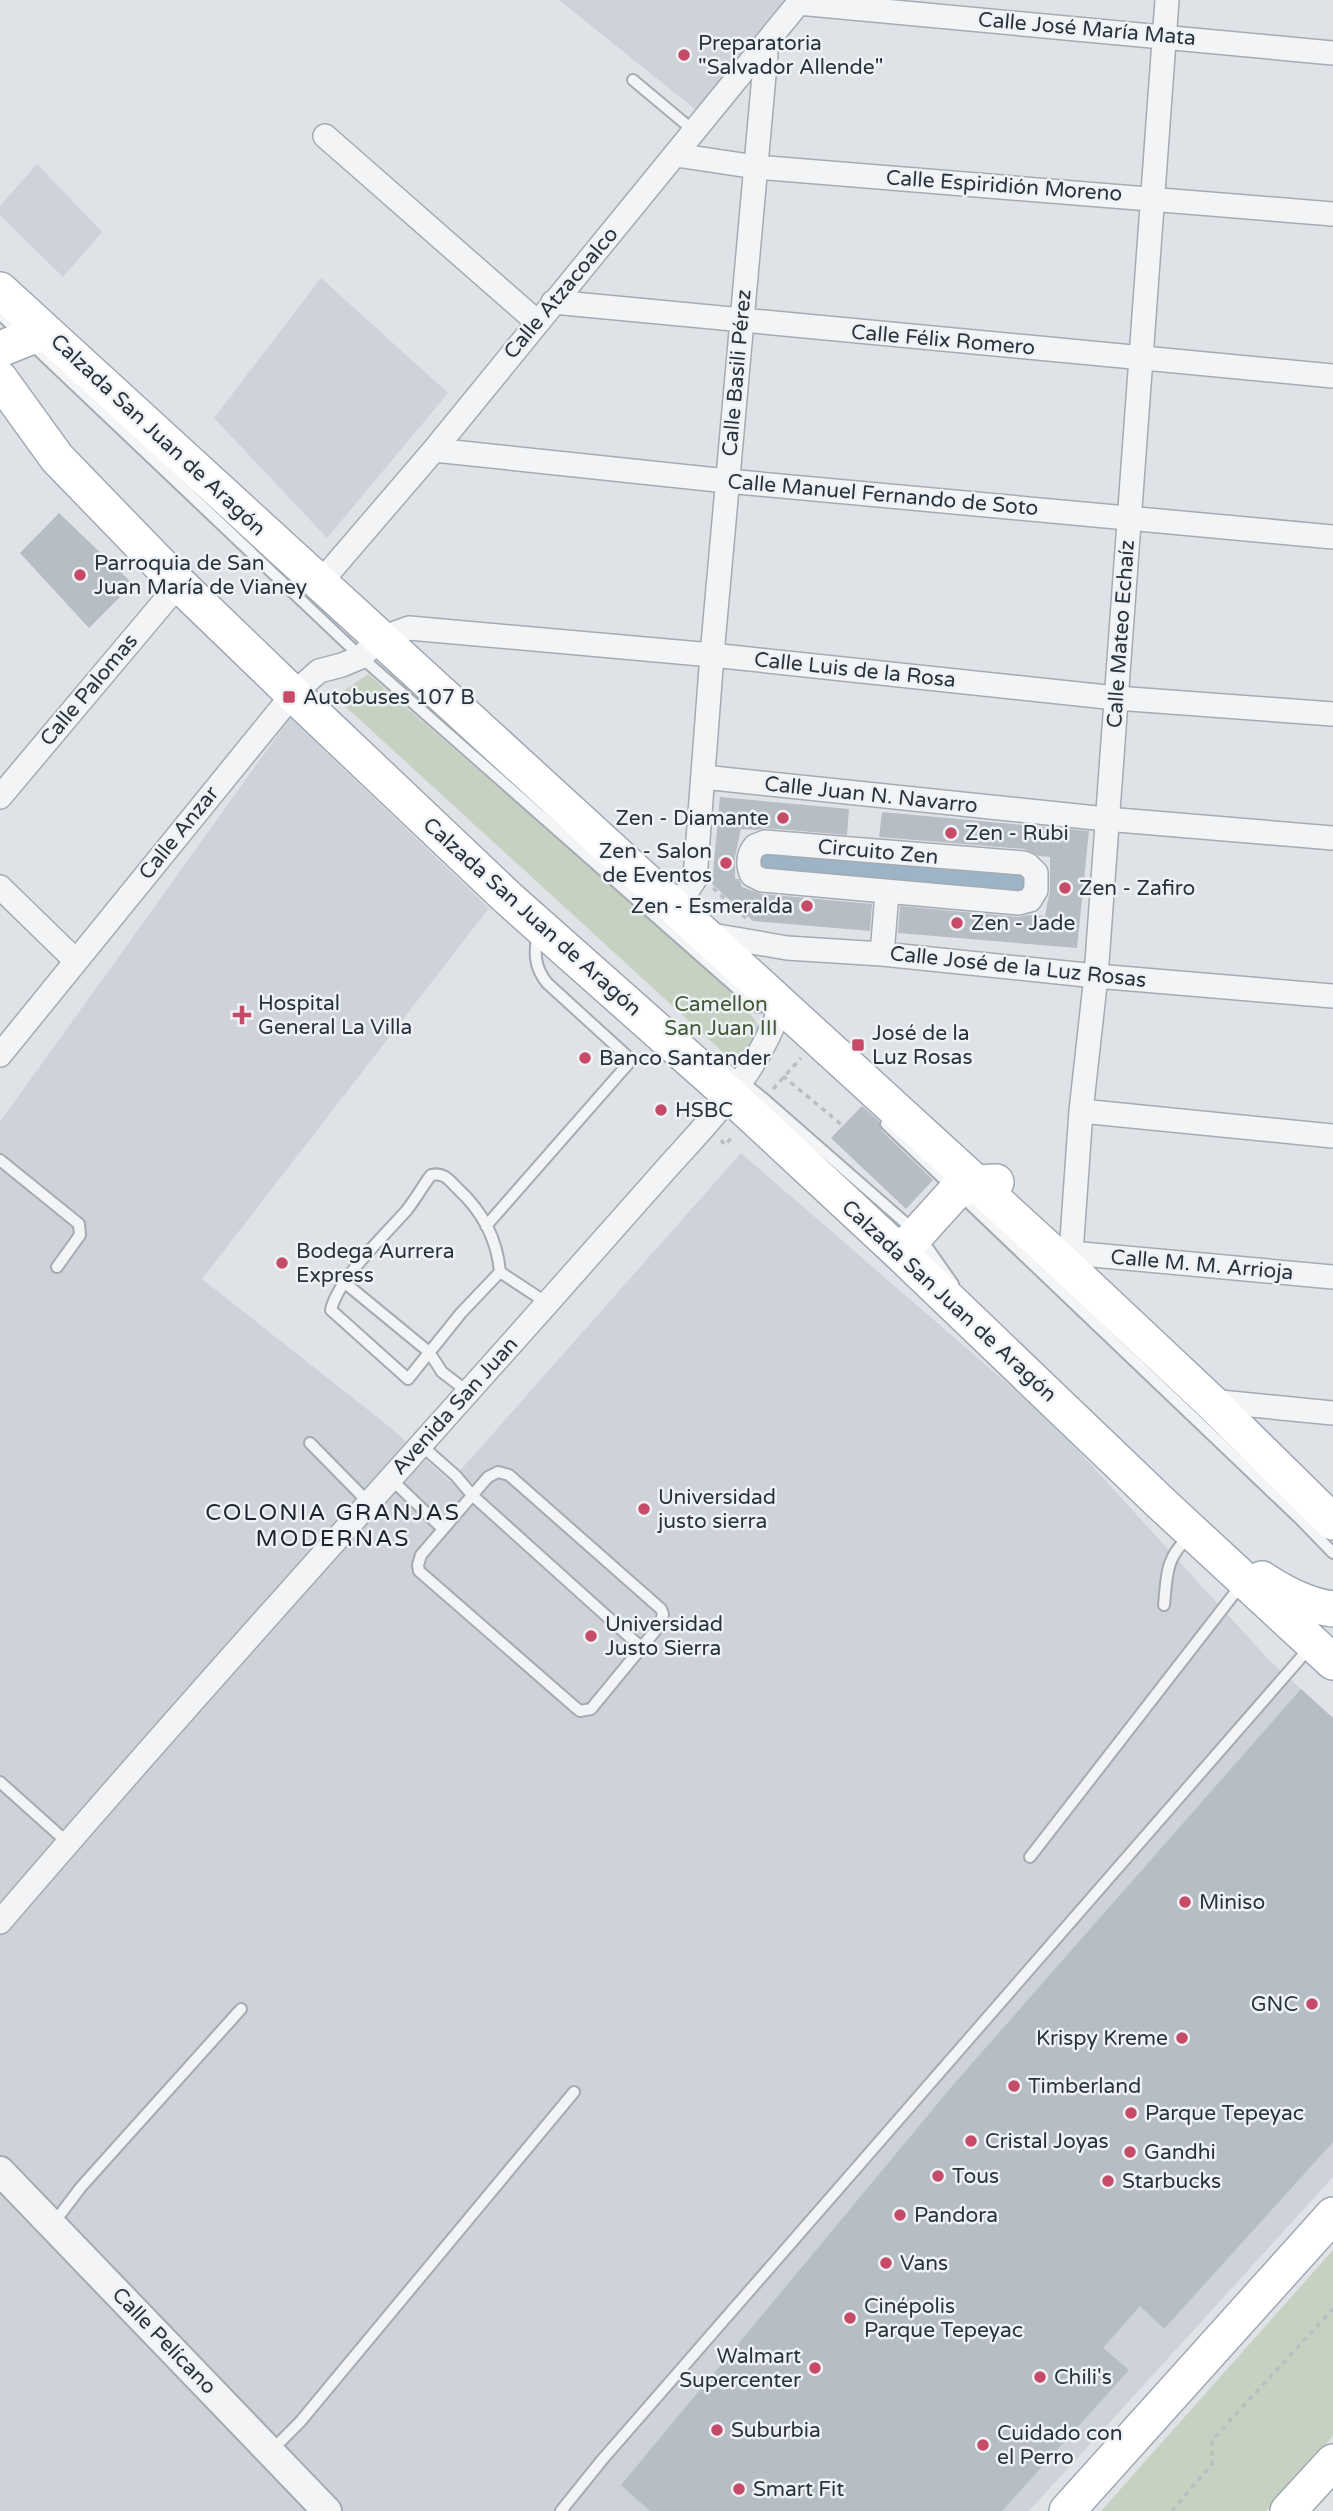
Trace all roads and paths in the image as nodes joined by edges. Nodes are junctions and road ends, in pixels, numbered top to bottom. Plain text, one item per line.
1 (1167, 0) edge
2 (799, 2) edge
3 (1164, 36) junction
4 (767, 42) junction
5 (1333, 53) edge
6 (633, 80) dead end
7 (694, 131) junction
8 (325, 136) dead end
9 (676, 155) junction
10 (756, 167) junction
11 (1152, 198) junction
12 (1333, 214) edge
13 (0, 290) edge
14 (554, 302) junction
15 (0, 314) edge
16 (537, 322) junction
17 (742, 322) junction
18 (16, 354) edge
19 (1140, 358) junction
20 (1333, 376) edge
21 (433, 450) junction
22 (727, 481) junction
23 (112, 498) dead end
24 (1129, 518) junction
25 (1333, 537) edge
26 (179, 584) junction
27 (319, 584) junction
28 (370, 648) junction
29 (263, 649) dead end
30 (712, 655) junction
31 (297, 690) junction
32 (1116, 698) junction
33 (1333, 714) edge
34 (370, 750) dead end
35 (703, 777) junction
36 (0, 797) edge
37 (1107, 819) junction
38 (1333, 838) edge
39 (0, 887) edge
40 (887, 893) junction
41 (676, 908) junction
42 (539, 926) junction
43 (703, 933) junction
44 (576, 943) dead end
45 (882, 954) junction
46 (75, 960) junction
47 (1096, 976) junction
48 (1333, 996) edge
49 (647, 1005) dead end
50 (780, 1019) junction
51 (0, 1055) edge
52 (710, 1056) dead end
53 (783, 1076) dead end
54 (736, 1088) junction
55 (1082, 1111) junction
56 (877, 1116) dead end
57 (843, 1126) dead end
58 (1333, 1136) edge
59 (0, 1160) edge
60 (965, 1187) junction
61 (486, 1226) junction
62 (908, 1243) junction
63 (1065, 1257) junction
64 (57, 1267) dead end
65 (500, 1272) junction
66 (1333, 1277) edge
67 (345, 1283) junction
68 (960, 1293) dead end
69 (547, 1303) junction
70 (969, 1303) dead end
71 (429, 1352) junction
72 (1045, 1376) dead end
73 (469, 1392) junction
74 (1210, 1401) junction
75 (1333, 1413) edge
76 (310, 1443) dead end
77 (421, 1445) junction
78 (390, 1478) junction
79 (472, 1495) junction
80 (369, 1503) junction
81 (1164, 1506) junction
82 (1333, 1522) edge
83 (443, 1529) junction
84 (1194, 1533) junction
85 (1333, 1553) edge
86 (1260, 1581) junction
87 (1164, 1605) dead end
88 (1321, 1632) edge
89 (642, 1648) junction
90 (0, 1782) edge
91 (69, 1844) junction
92 (1030, 1857) dead end
93 (6, 1910) edge
94 (242, 2009) dead end
95 (573, 2092) dead end
96 (6, 2181) edge
97 (1333, 2215) edge
98 (53, 2224) junction
99 (1333, 2309) edge
100 (270, 2452) junction
101 (1333, 2462) edge
102 (327, 2511) edge
103 (561, 2511) edge
104 (1067, 2511) edge
105 (1172, 2511) edge
106 (1288, 2511) edge

1 - 3 street, Calle Mateo Echaíz
2 - 3 street, Calle José María Mata
2 - 4 street, Calle Atzacoalco
3 - 5 street, Calle José María Mata
3 - 11 street, Calle Mateo Echaíz
4 - 7 street, Calle Atzacoalco
4 - 10 street, Calle Basili Pérez
6 - 7 lane
7 - 9 street, Calle Atzacoalco
8 - 16 street
9 - 10 street, Calle Espiridión Moreno
9 - 14 street, Calle Atzacoalco
10 - 11 street, Calle Espiridión Moreno
10 - 17 street, Calle Basili Pérez
11 - 12 street, Calle Espiridión Moreno
11 - 19 street, Calle Mateo Echaíz
13 - 18 main road, Calzada San Juan de Aragón
14 - 16 street, Calle Atzacoalco
14 - 17 street, Calle Félix Romero
15 - 18 lane
16 - 21 street, Calle Atzacoalco
17 - 19 street, Calle Félix Romero
17 - 22 street, Calle Basili Pérez
18 - 23 lane
18 - 26 main road, Calzada San Juan de Aragón
18 - 27 main road, Calzada San Juan de Aragón
18 - 28 lane
19 - 20 street, Calle Félix Romero
19 - 24 street, Calle Mateo Echaíz
21 - 22 street, Calle Manuel Fernando de Soto
21 - 27 street, Calle Atzacoalco
22 - 24 street, Calle Manuel Fernando de Soto
22 - 30 street, Calle Basili Pérez
24 - 25 street, Calle Manuel Fernando de Soto
24 - 32 street, Calle Mateo Echaíz
26 - 31 main road, Calzada San Juan de Aragón
26 - 36 street, Calle Palomas
27 - 28 main road, Calzada San Juan de Aragón
28 - 30 street, Calle Luis de la Rosa
28 - 31 street, Calle Anzar
28 - 41 main road, Calzada San Juan de Aragón
28 - 50 lane
29 - 31 lane
30 - 32 street, Calle Luis de la Rosa
30 - 35 street, Calle Basili Pérez
31 - 34 lane
31 - 42 main road, Calzada San Juan de Aragón
31 - 46 street, Calle Anzar
32 - 33 street, Calle Luis de la Rosa
32 - 37 street, Calle Mateo Echaíz
35 - 37 street, Calle Juan N. Navarro
35 - 41 street, Calle Basili Pérez
37 - 38 street, Calle Juan N. Navarro
37 - 47 street, Calle Mateo Echaíz
39 - 46 street
40 - 40 street, Circuito Zen
40 - 45 street, Circuito Zen
41 - 43 main road, Calzada San Juan de Aragón
42 - 54 main road, Calzada San Juan de Aragón
42 - 61 lane
43 - 45 street, Calle José de la Luz Rosas
43 - 50 main road, Calzada San Juan de Aragón
44 - 49 lane
45 - 47 street, Calle José de la Luz Rosas
46 - 51 street, Calle Anzar
47 - 48 street, Calle José de la Luz Rosas
47 - 55 street, Calle Mateo Echaíz
50 - 54 street, Avenida San Juan
50 - 60 main road, Calzada San Juan de Aragón
52 - 54 lane
53 - 57 path
54 - 62 main road, Calzada San Juan de Aragón
54 - 69 street, Avenida San Juan
55 - 58 street
55 - 63 street, Calle Mateo Echaíz
56 - 60 lane
59 - 64 lane
60 - 62 main road
60 - 63 main road
60 - 85 lane
61 - 65 lane
61 - 67 lane
62 - 68 lane
62 - 81 main road, Calzada San Juan de Aragón
63 - 66 street, Calle M. M. Arrioja
63 - 74 main road
65 - 69 lane
65 - 71 lane
67 - 71 lane
67 - 71 lane
69 - 73 street, Avenida San Juan
70 - 72 lane
71 - 73 lane
73 - 77 street, Avenida San Juan
74 - 75 street
74 - 82 main road
76 - 80 lane
77 - 78 street, Avenida San Juan
77 - 79 lane
78 - 80 street, Avenida San Juan
78 - 83 lane
79 - 83 lane
79 - 89 lane
79 - 89 lane
80 - 91 street, Avenida San Juan
81 - 84 main road, Calzada San Juan de Aragón
81 - 86 main road
83 - 89 lane
84 - 86 main road, Calzada San Juan de Aragón
84 - 87 lane
86 - 88 main road
86 - 92 lane
88 - 103 lane
90 - 91 lane
91 - 93 street, Avenida San Juan
94 - 98 lane
95 - 100 lane
96 - 98 street, Calle Pelícano
97 - 104 main road
98 - 100 street, Calle Pelícano
99 - 105 path
100 - 102 street, Calle Pelícano
101 - 106 main road

